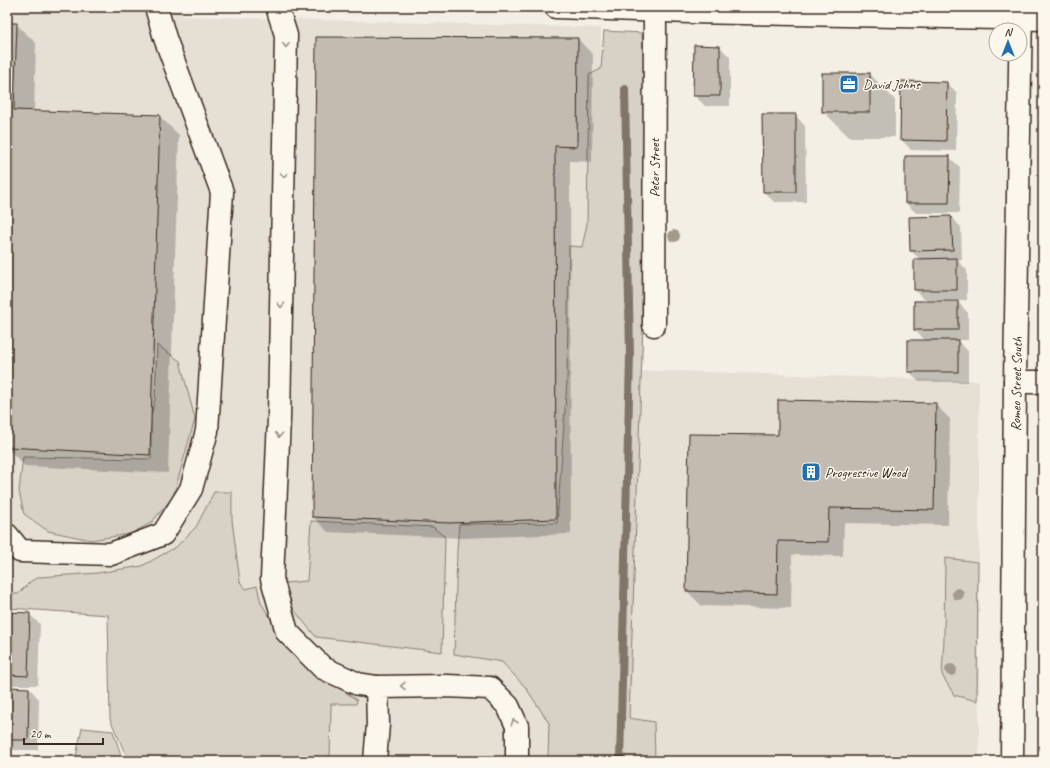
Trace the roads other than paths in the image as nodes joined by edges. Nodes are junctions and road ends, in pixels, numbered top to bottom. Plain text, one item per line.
1 (156, 7) edge
2 (277, 7) edge
3 (556, 7) edge
4 (655, 11) junction
5 (1021, 13) edge
6 (1043, 19) edge
7 (654, 325) dead end
8 (1015, 382) junction
9 (1043, 382) edge
10 (7, 535) edge
11 (377, 687) junction
12 (375, 761) edge
13 (517, 761) edge
14 (1012, 761) edge

1 - 10 street
2 -> 11 street
3 - 4 street
4 - 5 street
4 - 7 street, Peter Street
5 - 6 street
5 - 8 street, Romeo Street South
8 - 9 street
8 - 14 street, Romeo Street South
11 - 12 street
13 -> 11 street

